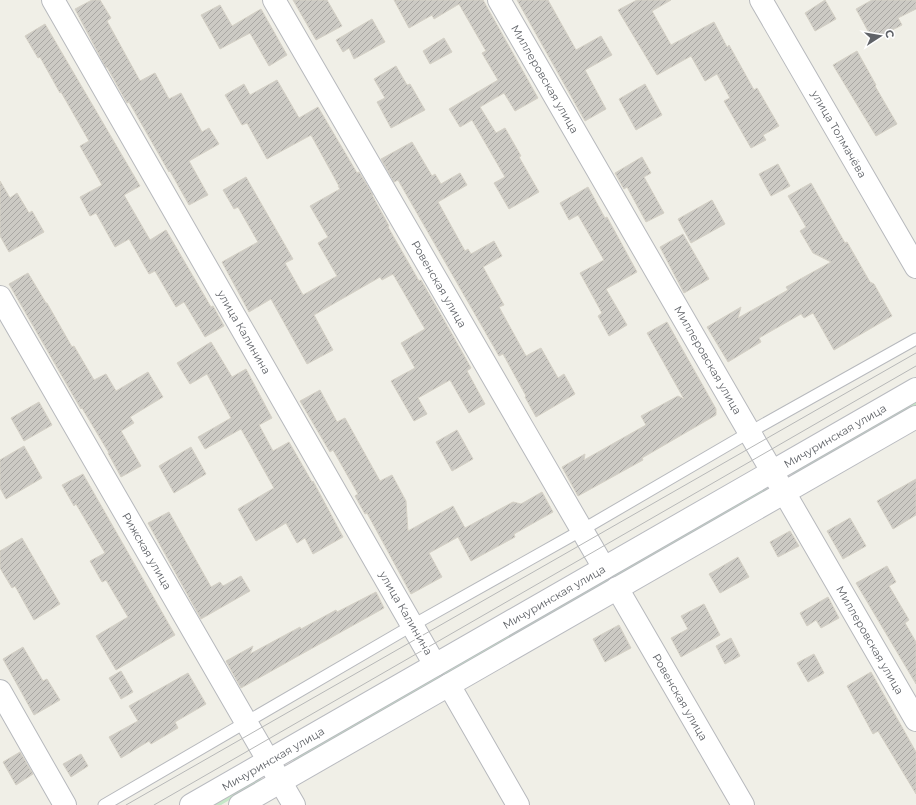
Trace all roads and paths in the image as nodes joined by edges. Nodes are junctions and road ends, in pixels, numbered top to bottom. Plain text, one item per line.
1 (53, 0) edge
2 (274, 0) edge
3 (499, 0) edge
4 (761, 0) edge
5 (916, 267) edge
6 (0, 297) edge
7 (916, 339) edge
8 (916, 389) edge
9 (916, 418) edge
10 (750, 432) junction
11 (773, 472) junction
12 (785, 493) junction
13 (582, 530) junction
14 (604, 568) junction
15 (618, 588) junction
16 (413, 625) junction
17 (436, 665) junction
18 (449, 686) junction
19 (0, 691) edge
20 (916, 720) edge
21 (246, 722) junction
22 (269, 762) junction
23 (281, 782) junction
24 (65, 805) edge
25 (104, 805) edge
26 (192, 805) edge
27 (240, 805) edge
28 (294, 805) edge
29 (518, 805) edge
30 (743, 805) edge

1 - 16 street, улица Калинина
2 - 13 street, Ровенская улица
3 - 10 street, Миллеровская улица
4 - 5 street, улица Толмачёва
6 - 21 street, Рижская улица
7 - 10 lane
8 - 11 street, Мичуринская улица
9 - 12 street
10 - 11 street, Миллеровская улица
10 - 13 lane
11 - 12 street, Миллеровская улица
11 - 14 street, Мичуринская улица
12 - 15 street
12 - 20 street, Миллеровская улица
13 - 14 street, Ровенская улица
13 - 16 lane
14 - 17 street, Мичуринская улица
15 - 18 street
15 - 30 street, Ровенская улица
16 - 17 street, улица Калинина
16 - 21 lane
17 - 22 street, Мичуринская улица
18 - 23 street
18 - 29 street
19 - 24 street
21 - 22 street, Рижская улица
21 - 25 lane
22 - 23 street, Рижская улица
22 - 26 street, Мичуринская улица
23 - 27 street
23 - 28 street, Рижская улица

